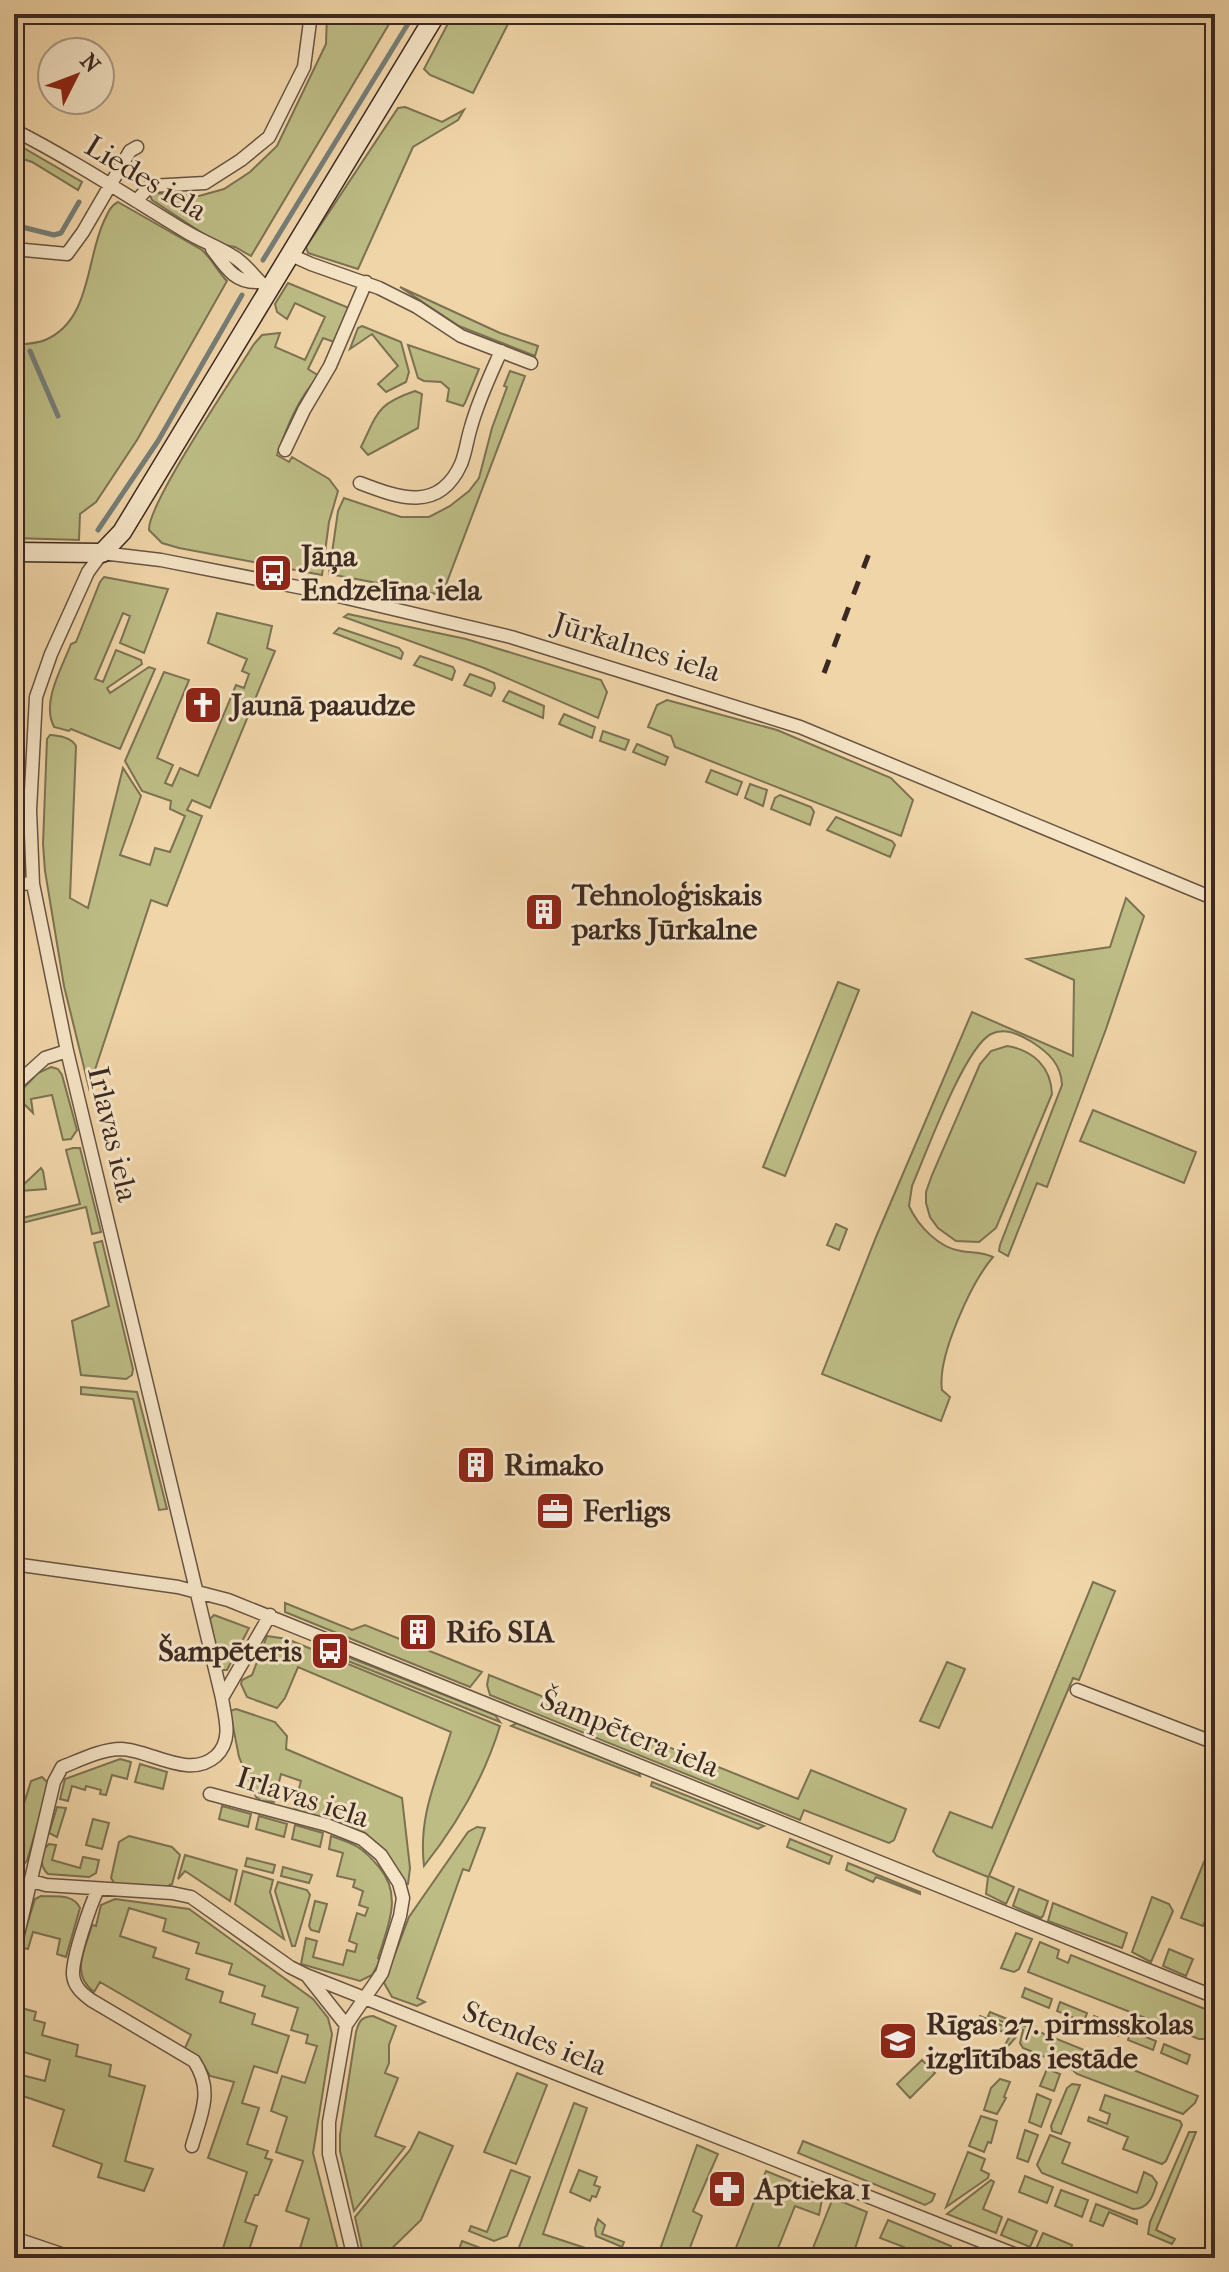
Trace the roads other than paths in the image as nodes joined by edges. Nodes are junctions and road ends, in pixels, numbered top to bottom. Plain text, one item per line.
1 (311, 14) edge
2 (436, 14) edge
3 (14, 130) edge
4 (137, 147) dead end
5 (109, 185) junction
6 (136, 201) junction
7 (14, 249) edge
8 (291, 255) junction
9 (366, 282) junction
10 (264, 286) junction
11 (501, 351) junction
12 (531, 363) dead end
13 (285, 450) dead end
14 (360, 483) dead end
15 (14, 552) edge
16 (102, 553) junction
17 (14, 883) edge
18 (33, 884) junction
19 (1215, 899) edge
20 (67, 1051) junction
21 (14, 1086) edge
22 (14, 1564) edge
23 (195, 1590) junction
24 (270, 1615) junction
25 (1077, 1690) dead end
26 (222, 1698) junction
27 (1215, 1743) edge
28 (210, 1794) dead end
29 (32, 1881) junction
30 (98, 1889) junction
31 (14, 1951) edge
32 (306, 1975) junction
33 (1215, 1997) edge
34 (366, 1998) junction
35 (346, 2025) junction
36 (192, 2146) dead end
37 (14, 2238) edge
38 (73, 2258) edge
39 (354, 2258) edge
40 (1024, 2258) edge

1 - 6 street
2 - 8 street
3 - 5 street, Liedes iela
4 - 5 street
5 - 6 street, Liedes iela
5 - 7 street
6 - 10 street, Liedes iela
8 - 9 street
8 - 10 street
9 - 11 street
9 - 13 street
10 - 16 street
11 - 12 street
11 - 14 street
15 - 16 street, Jūrkalnes iela
16 - 18 street, Irlavas iela
16 - 19 street, Jūrkalnes iela
17 - 18 street
18 - 20 street, Irlavas iela
20 - 21 street
20 - 23 street, Irlavas iela
22 - 23 street, Šampētera iela
23 - 24 street, Šampētera iela
23 - 26 street, Irlavas iela
24 - 26 street
24 - 33 street, Šampētera iela
25 - 27 street
26 - 29 street, Irlavas iela
28 - 34 street, Irlavas iela
29 - 30 street, Stendes iela
29 - 31 street
30 - 32 street, Stendes iela
30 - 36 street
32 - 34 street, Stendes iela
32 - 35 street
34 - 35 street, Irlavas iela
34 - 40 street, Stendes iela
35 - 39 street, Irlavas iela
37 - 38 street

